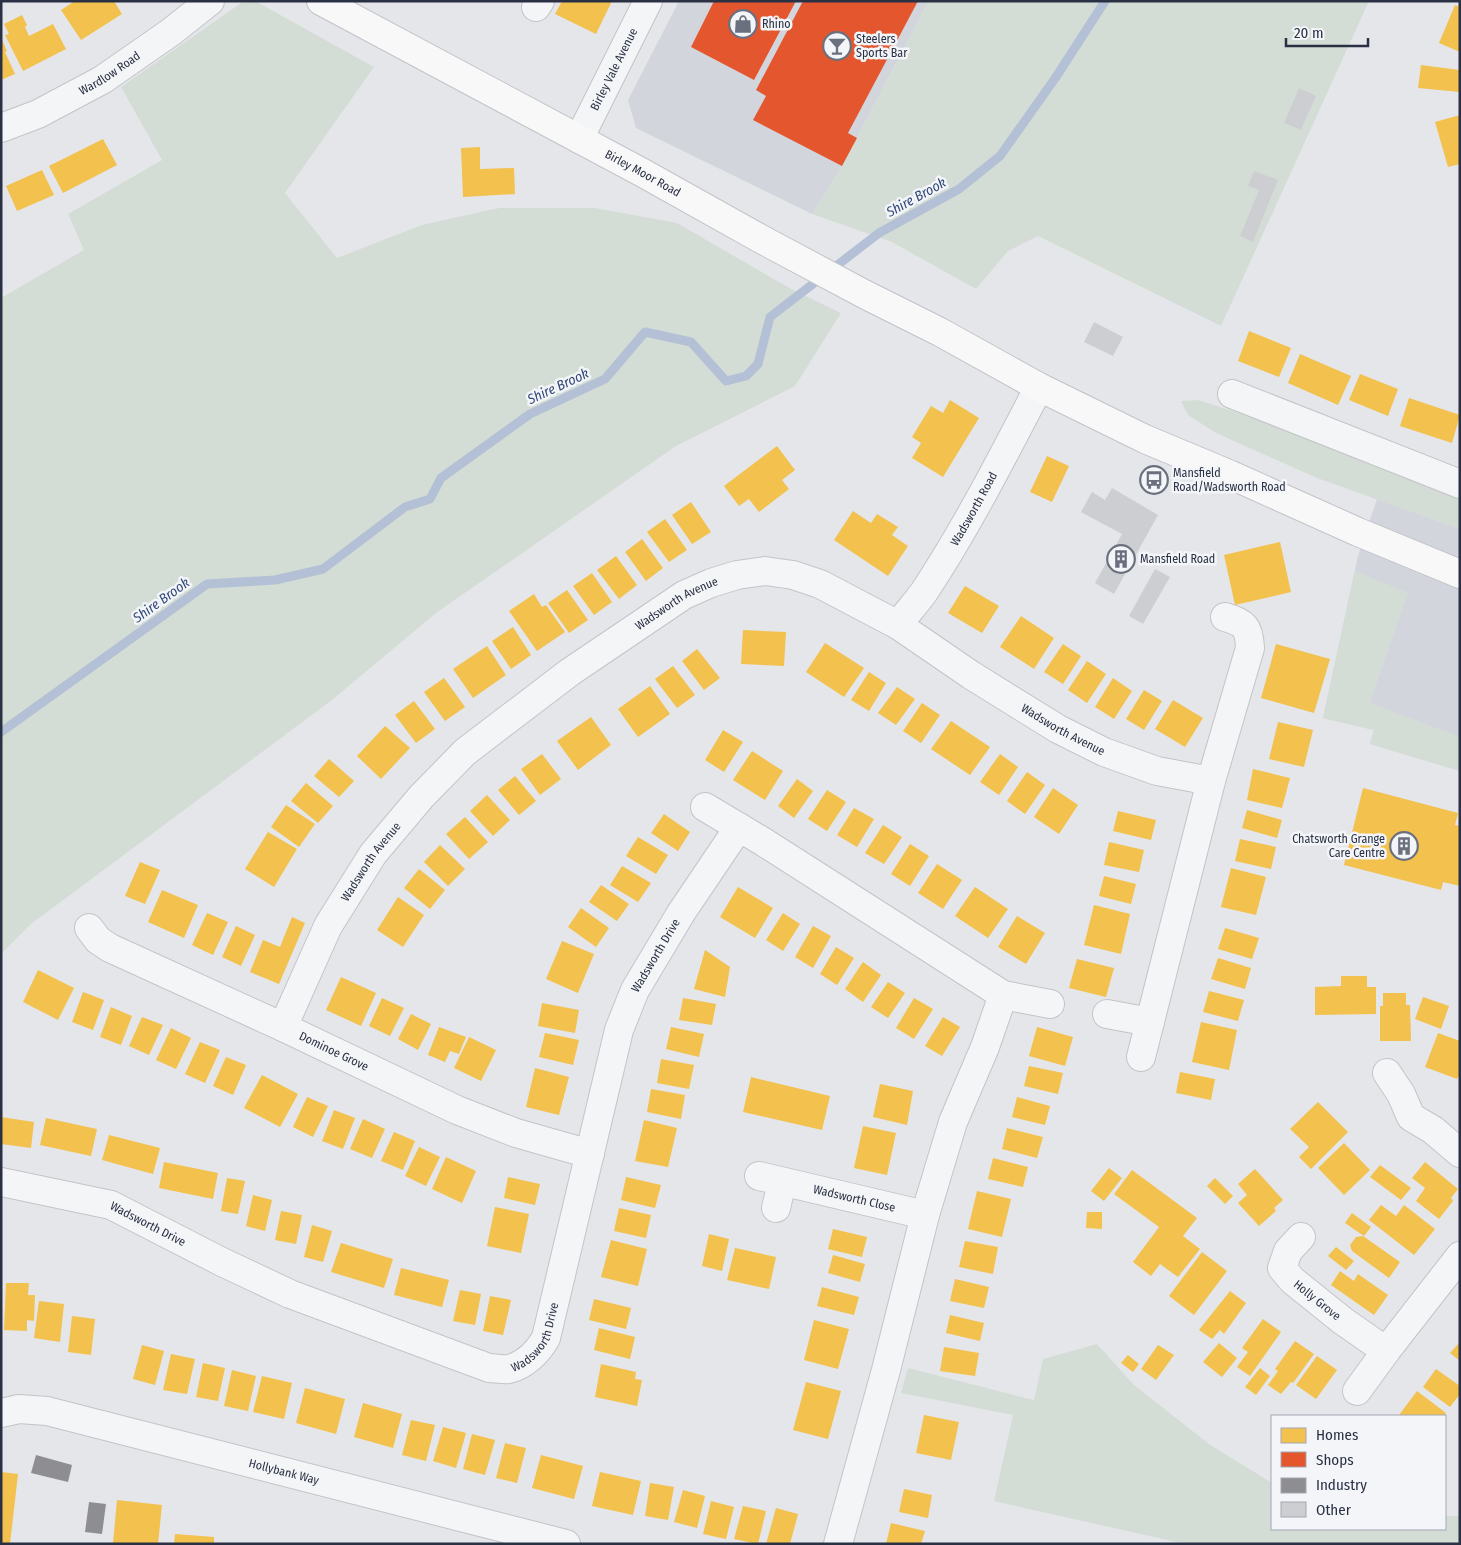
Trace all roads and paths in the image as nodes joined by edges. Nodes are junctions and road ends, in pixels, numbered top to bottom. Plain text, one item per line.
1 (210, 1) edge
2 (322, 1) edge
3 (648, 1) edge
4 (1, 128) edge
5 (579, 139) junction
6 (1039, 387) junction
7 (1232, 394) dead end
8 (1460, 484) edge
9 (1460, 574) edge
10 (1225, 617) dead end
11 (898, 625) junction
12 (1210, 781) junction
13 (705, 807) dead end
14 (739, 827) junction
15 (89, 928) dead end
16 (1003, 995) junction
17 (1050, 1004) dead end
18 (1107, 1014) dead end
19 (1150, 1022) junction
20 (283, 1027) junction
21 (1142, 1058) dead end
22 (1387, 1073) dead end
23 (1460, 1153) edge
24 (590, 1154) junction
25 (1, 1182) edge
26 (776, 1208) dead end
27 (925, 1215) junction
28 (1301, 1237) dead end
29 (1459, 1260) edge
30 (1386, 1351) junction
31 (1357, 1391) dead end
32 (1, 1413) edge
33 (566, 1544) edge
34 (838, 1544) edge

1 - 4 street, Wardlow Road
2 - 5 main road, Birley Moor Road
3 - 5 street, Birley Vale Avenue
5 - 6 main road, Birley Moor Road
6 - 9 main road
6 - 11 street, Wadsworth Road
7 - 8 street
10 - 12 street
11 - 12 street, Wadsworth Avenue
11 - 20 street, Wadsworth Avenue
12 - 19 street
13 - 14 street
14 - 16 street
14 - 24 street, Wadsworth Drive
15 - 20 street, Dominoe Grove
16 - 17 street
16 - 27 street
18 - 19 street
19 - 21 street
20 - 24 street, Dominoe Grove
22 - 23 street
24 - 25 street, Wadsworth Drive
26 - 27 street, Wadsworth Close
27 - 34 street
28 - 30 street, Holly Grove
29 - 30 street
30 - 31 street
32 - 33 street, Hollybank Way

